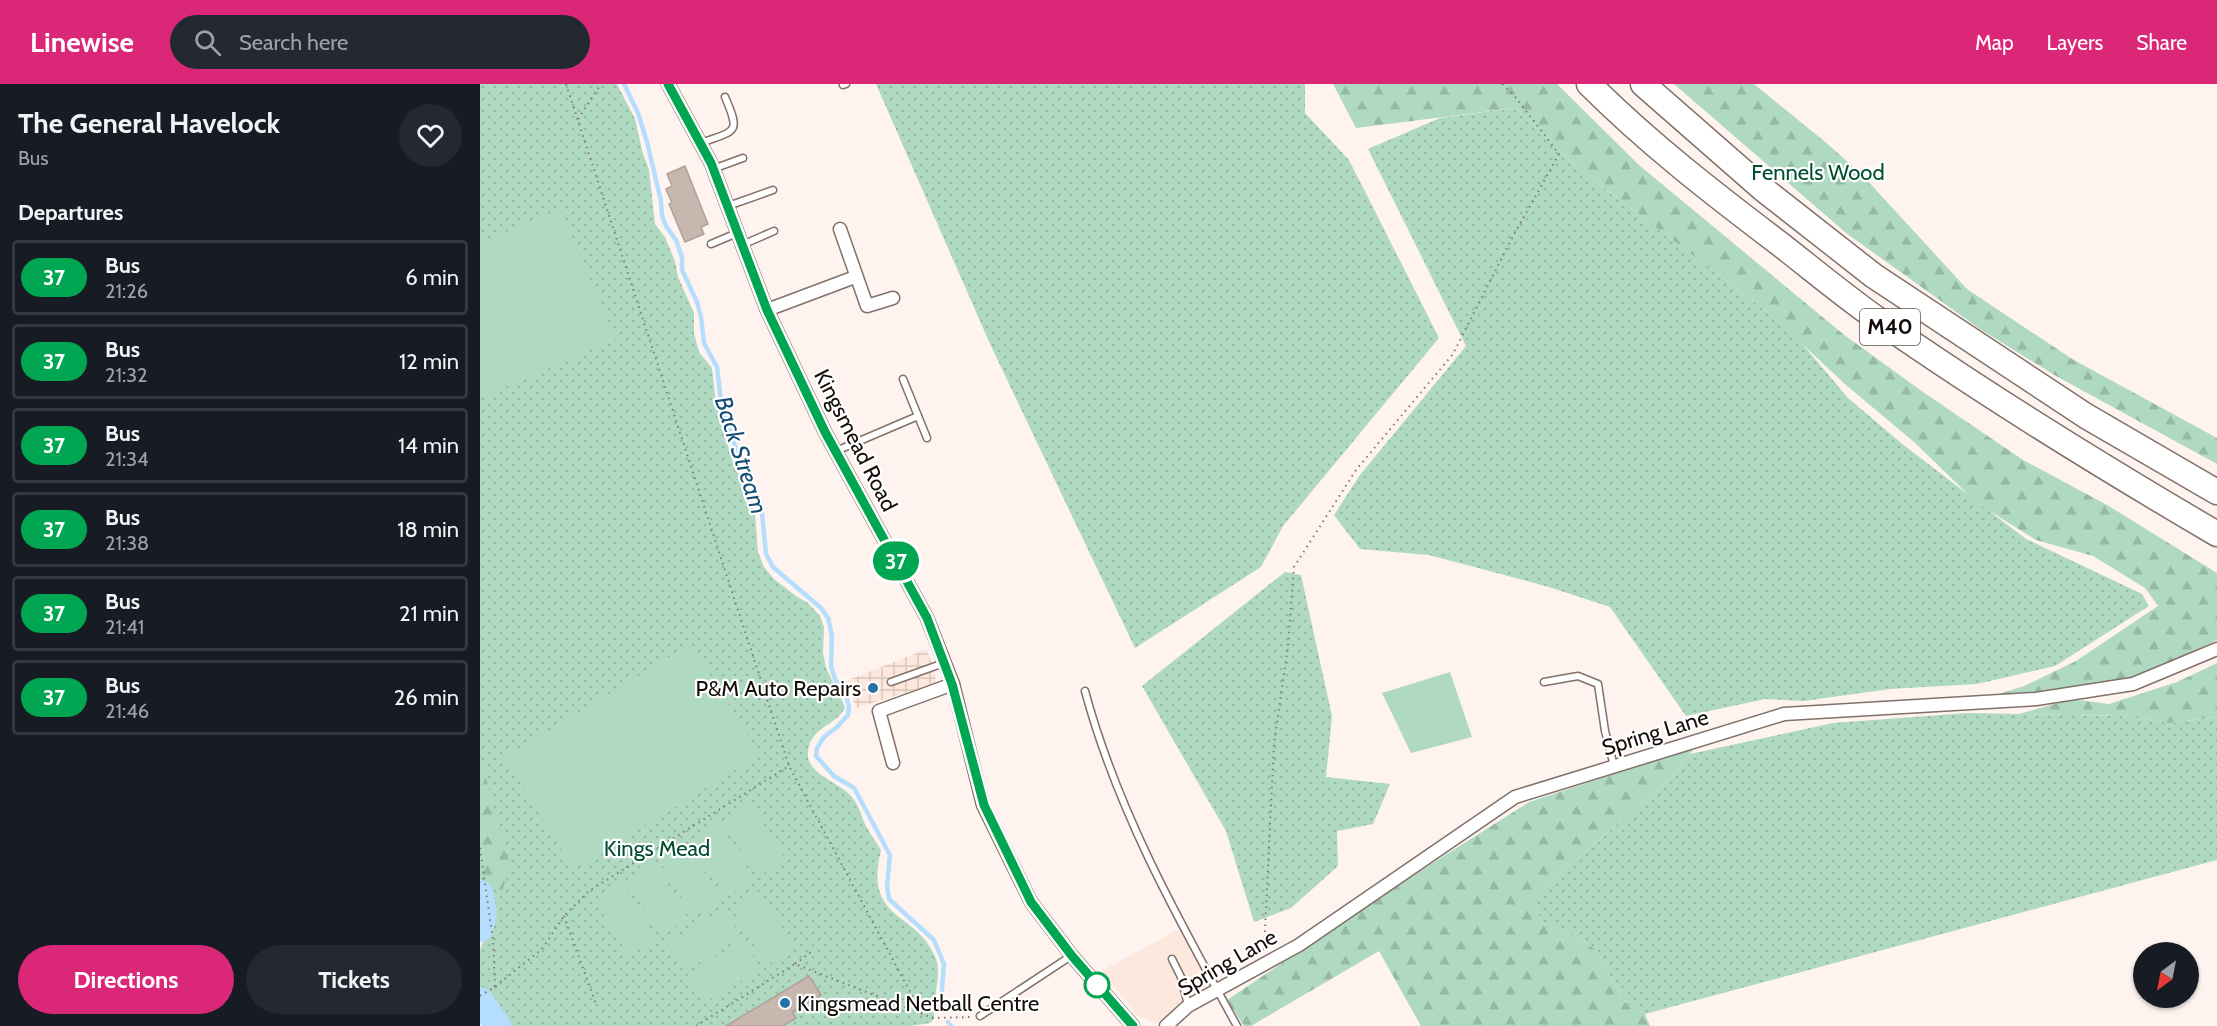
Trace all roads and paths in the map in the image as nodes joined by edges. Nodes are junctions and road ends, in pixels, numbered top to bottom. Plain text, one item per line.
1 (566, 84) edge
2 (601, 84) edge
3 (668, 84) edge
4 (1502, 84) edge
5 (1589, 84) edge
6 (1643, 84) edge
7 (724, 97) dead end
8 (578, 120) junction
9 (701, 143) junction
10 (743, 158) dead end
11 (713, 169) junction
12 (773, 190) dead end
13 (728, 206) junction
14 (840, 229) dead end
15 (774, 231) dead end
16 (740, 239) junction
17 (711, 244) dead end
18 (855, 277) junction
19 (893, 298) dead end
20 (767, 310) junction
21 (903, 379) dead end
22 (918, 416) junction
23 (927, 438) dead end
24 (836, 451) junction
25 (2217, 492) edge
26 (2217, 534) edge
27 (2217, 649) edge
28 (944, 663) junction
29 (891, 682) dead end
30 (1544, 682) dead end
31 (952, 684) junction
32 (1084, 691) dead end
33 (893, 763) dead end
34 (789, 766) junction
35 (1614, 767) junction
36 (480, 848) edge
37 (564, 916) junction
38 (811, 952) dead end
39 (1072, 956) junction
40 (1172, 959) dead end
41 (795, 964) junction
42 (1263, 965) junction
43 (495, 987) junction
44 (1217, 990) junction
45 (480, 996) edge
46 (596, 1004) dead end
47 (1188, 1006) junction
48 (922, 1014) junction
49 (980, 1016) dead end
50 (959, 1017) dead end
51 (696, 1026) edge
52 (1133, 1026) edge
53 (1166, 1026) edge
54 (1237, 1026) edge

1 - 8 path
2 - 8 path
3 - 9 street, Kingsmead Road
4 - 42 path
5 - 26 highway, M40
6 - 25 highway, M40
7 - 9 lane
8 - 34 path
9 - 11 street, Kingsmead Road
10 - 11 lane
11 - 13 street, Kingsmead Road
12 - 13 lane
13 - 16 street, Kingsmead Road
14 - 18 street
15 - 16 lane
16 - 17 lane
16 - 20 street, Kingsmead Road
18 - 19 street
18 - 20 street
20 - 24 street, Kingsmead Road
21 - 22 lane
22 - 23 lane
22 - 24 lane
24 - 28 street, Kingsmead Road
27 - 35 street, Spring Lane
28 - 29 lane
28 - 31 street, Kingsmead Road
30 - 35 lane
31 - 33 street
31 - 39 street, Kingsmead Road
32 - 44 lane
34 - 37 path
34 - 48 path
35 - 42 street, Spring Lane
36 - 43 path
37 - 43 path
37 - 46 path
38 - 41 path
39 - 49 lane
39 - 52 street, Kingsmead Road
40 - 47 lane
41 - 48 path
41 - 51 path
42 - 44 street, Spring Lane
43 - 45 path
44 - 47 street, Spring Lane
44 - 54 lane
47 - 53 street, Spring Lane
48 - 50 path

